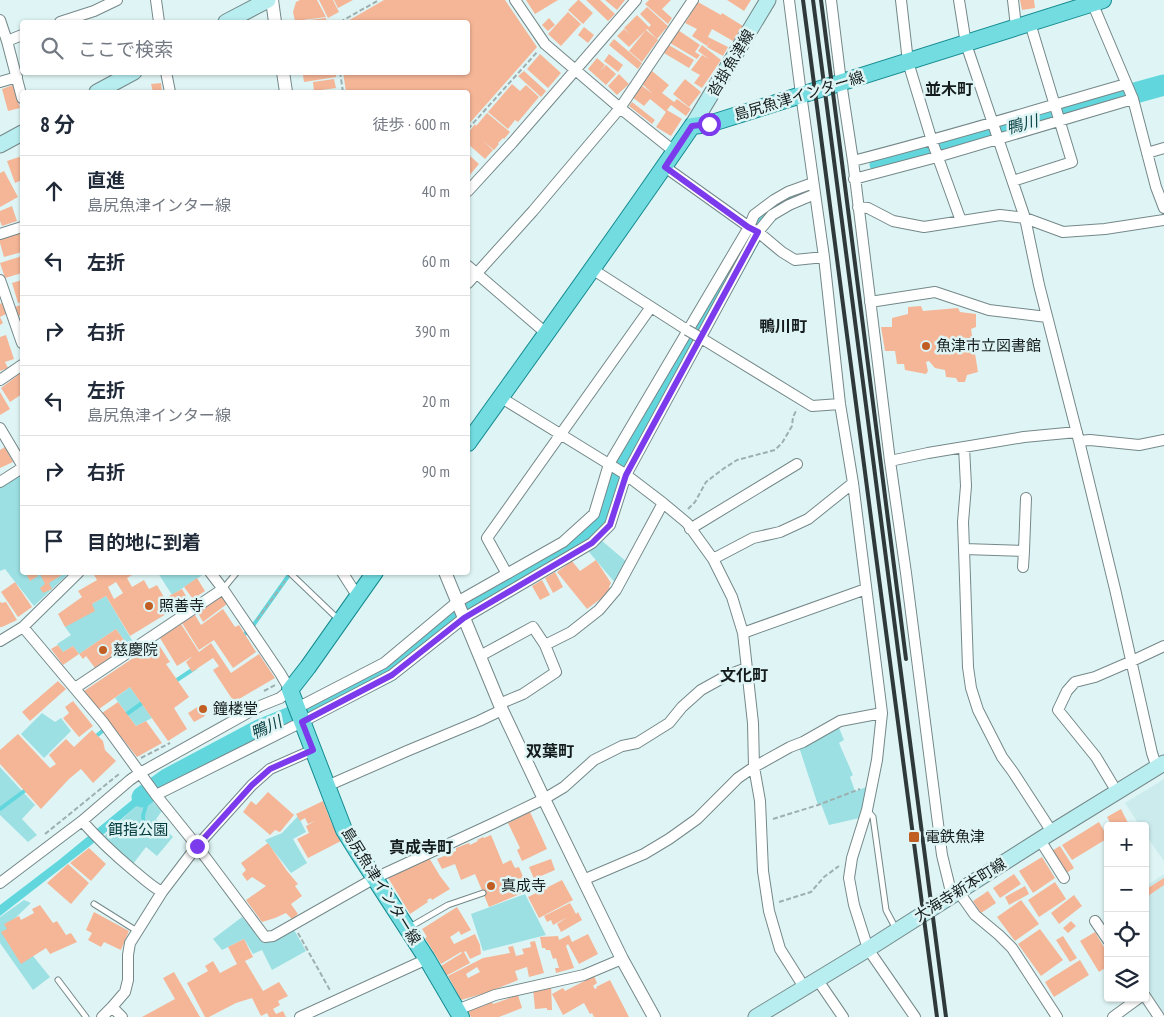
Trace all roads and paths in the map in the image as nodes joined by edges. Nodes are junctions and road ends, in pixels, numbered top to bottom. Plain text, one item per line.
1 (117, 0) edge
2 (156, 0) edge
3 (268, 0) edge
4 (272, 0) edge
5 (379, 0) edge
6 (515, 0) edge
7 (636, 0) edge
8 (693, 0) edge
9 (768, 0) edge
10 (789, 0) edge
11 (831, 0) edge
12 (901, 0) edge
13 (959, 0) edge
14 (1013, 0) edge
15 (1095, 1) edge
16 (0, 20) edge
17 (66, 20) edge
18 (159, 20) edge
19 (230, 20) edge
20 (275, 20) edge
21 (344, 20) edge
22 (1023, 25) junction
23 (20, 36) edge
24 (7, 41) junction
25 (545, 44) junction
26 (966, 44) junction
27 (908, 62) junction
28 (576, 70) junction
29 (129, 75) edge
30 (167, 75) edge
31 (283, 75) edge
32 (340, 75) edge
33 (17, 78) junction
34 (0, 82) edge
35 (841, 82) junction
36 (1126, 84) junction
37 (20, 90) edge
38 (102, 90) edge
39 (170, 90) edge
40 (286, 90) edge
41 (343, 90) edge
42 (801, 94) junction
43 (1132, 99) junction
44 (1055, 105) junction
45 (620, 108) junction
46 (1060, 121) junction
47 (992, 122) junction
48 (692, 126) junction
49 (470, 127) edge
50 (20, 134) edge
51 (997, 139) junction
52 (932, 142) junction
53 (0, 145) edge
54 (1164, 148) edge
55 (675, 152) junction
56 (1148, 153) junction
57 (937, 156) junction
58 (853, 161) junction
59 (665, 167) junction
60 (854, 179) junction
61 (1013, 181) junction
62 (813, 183) junction
63 (470, 189) edge
64 (815, 194) junction
65 (858, 208) junction
66 (1164, 208) edge
67 (1025, 218) junction
68 (1164, 220) edge
69 (961, 221) junction
70 (20, 228) edge
71 (753, 229) junction
72 (0, 234) edge
73 (824, 257) junction
74 (470, 268) edge
75 (592, 269) junction
76 (476, 274) junction
77 (0, 280) edge
78 (470, 281) edge
79 (870, 302) junction
80 (651, 307) junction
81 (1047, 317) junction
82 (547, 334) junction
83 (20, 337) edge
84 (20, 366) edge
85 (0, 380) edge
86 (500, 397) junction
87 (802, 400) junction
88 (840, 404) junction
89 (0, 428) edge
90 (561, 434) junction
91 (1078, 436) junction
92 (470, 439) edge
93 (1164, 440) edge
94 (964, 447) junction
95 (20, 461) edge
96 (890, 461) junction
97 (797, 464) dead end
98 (611, 465) junction
99 (20, 469) edge
100 (625, 474) junction
101 (0, 482) edge
102 (853, 482) junction
103 (1026, 498) dead end
104 (663, 503) junction
105 (679, 517) junction
106 (690, 529) junction
107 (964, 549) junction
108 (1024, 551) junction
109 (713, 559) junction
110 (1024, 567) dead end
111 (506, 574) junction
112 (76, 575) edge
113 (212, 575) edge
114 (234, 575) edge
115 (289, 575) edge
116 (292, 575) edge
117 (344, 575) edge
118 (373, 575) edge
119 (446, 575) edge
120 (223, 589) junction
121 (866, 589) junction
122 (358, 597) junction
123 (458, 604) junction
124 (464, 618) junction
125 (340, 621) junction
126 (22, 628) junction
127 (250, 630) junction
128 (743, 633) junction
129 (0, 641) edge
130 (545, 645) junction
131 (1164, 646) edge
132 (480, 656) junction
133 (1132, 661) junction
134 (747, 668) junction
135 (287, 685) junction
136 (75, 688) junction
137 (259, 695) dead end
138 (501, 707) junction
139 (882, 713) junction
140 (300, 715) junction
141 (174, 740) dead end
142 (313, 750) junction
143 (133, 762) junction
144 (1160, 766) edge
145 (754, 767) junction
146 (140, 773) junction
147 (872, 785) junction
148 (326, 786) junction
149 (1117, 792) junction
150 (156, 795) junction
151 (544, 799) junction
152 (867, 810) junction
153 (82, 821) junction
154 (761, 822) junction
155 (45, 834) dead end
156 (1046, 836) junction
157 (197, 846) junction
158 (852, 858) junction
159 (375, 878) junction
160 (1064, 878) dead end
161 (583, 880) junction
162 (0, 884) edge
163 (162, 892) junction
164 (483, 892) dead end
165 (955, 893) junction
166 (94, 904) dead end
167 (768, 906) junction
168 (1095, 921) dead end
169 (293, 924) junction
170 (407, 928) junction
171 (897, 930) junction
172 (137, 931) junction
173 (1104, 934) edge
174 (868, 949) junction
175 (428, 959) junction
176 (622, 959) junction
177 (58, 980) dead end
178 (811, 983) junction
179 (336, 1001) junction
180 (1134, 1002) edge
181 (1149, 1002) edge
182 (112, 1008) junction
183 (773, 1012) edge
184 (458, 1014) edge
185 (86, 1017) edge
186 (102, 1017) edge
187 (122, 1017) edge
188 (300, 1017) edge
189 (654, 1017) edge
190 (756, 1017) edge
191 (843, 1017) edge
192 (915, 1017) edge
193 (1057, 1017) edge
194 (1113, 1017) edge
195 (1159, 1017) edge

1 - 17 street
2 - 18 street
3 - 19 main road
4 - 20 street
5 - 21 path
6 - 25 street
7 - 28 street
8 - 45 street
9 - 48 main road, 沓掛魚津線
10 - 42 street
11 - 35 street
12 - 27 street
13 - 26 street
14 - 22 street
15 - 22 main road, 島尻魚津インター線
15 - 36 street
16 - 24 street
22 - 26 main road, 島尻魚津インター線
22 - 44 street
23 - 24 street
24 - 33 street
25 - 28 street
25 - 49 path
26 - 27 main road, 島尻魚津インター線
26 - 47 street
27 - 35 main road, 島尻魚津インター線
27 - 52 street
28 - 45 street
28 - 63 street
29 - 38 main road
30 - 39 street
31 - 40 street
32 - 41 path
33 - 34 street
33 - 37 street
35 - 42 main road, 島尻魚津インター線
35 - 58 street
36 - 43 street
36 - 44 street
42 - 48 main road, 島尻魚津インター線
42 - 62 street
43 - 46 street
43 - 56 street
44 - 46 street
44 - 47 street
45 - 55 street
45 - 76 street
46 - 51 street
46 - 61 street
47 - 51 street
47 - 52 street
48 - 55 main road
50 - 53 main road
51 - 57 street
51 - 61 street
52 - 57 street
52 - 58 street
54 - 56 street
55 - 59 main road
56 - 66 street
57 - 60 street
57 - 69 street
58 - 60 street
59 - 71 street
59 - 75 main road
60 - 65 street
61 - 67 street
62 - 64 street
62 - 71 street
64 - 71 street
64 - 73 street
65 - 69 street
65 - 79 street
67 - 68 street
67 - 69 street
67 - 81 street
70 - 72 street
71 - 73 street
71 - 98 street
71 - 100 street
73 - 88 street
74 - 76 street
75 - 80 street
75 - 82 main road
76 - 78 street
76 - 82 street
77 - 83 street
79 - 81 street
79 - 96 street
80 - 87 street, bridge
80 - 90 street
81 - 91 street
82 - 86 main road
84 - 85 street
86 - 90 street
86 - 92 main road
87 - 88 street
87 - 105 path
88 - 102 street
89 - 95 street
90 - 98 street
90 - 111 street
91 - 93 street
91 - 94 street
91 - 133 street
94 - 96 street
94 - 107 street
96 - 165 street
97 - 106 street
98 - 100 street
98 - 111 street
99 - 101 street
100 - 104 street
100 - 124 street
102 - 109 street
102 - 121 street
103 - 108 street
104 - 105 street
104 - 130 street
105 - 106 street
106 - 109 street
107 - 108 street
107 - 156 street
108 - 110 street
109 - 128 street
111 - 123 street
112 - 126 street
113 - 120 street
114 - 120 lane
115 - 127 path
116 - 125 lane
117 - 122 street
118 - 122 main road
119 - 123 street
120 - 127 street
120 - 136 street
121 - 128 street
121 - 139 street
122 - 125 main road
123 - 124 street
123 - 140 street
124 - 132 street
124 - 140 street
125 - 135 main road
126 - 129 street
126 - 136 street
127 - 135 street
128 - 134 street
130 - 132 street
130 - 138 street
131 - 133 street
132 - 138 street
133 - 144 street
133 - 149 street
134 - 145 street
134 - 151 street
135 - 137 path
135 - 140 main road, 島尻魚津インター線
135 - 146 street
136 - 143 street
138 - 148 street
138 - 151 street
139 - 145 street
139 - 147 street
140 - 142 main road, 島尻魚津インター線
140 - 150 street
141 - 143 path
142 - 148 main road, 島尻魚津インター線
142 - 157 street
143 - 146 street
143 - 155 path
144 - 149 main road, 大海寺新本町線
145 - 154 street
145 - 161 street
146 - 150 street
146 - 153 street
147 - 152 street
147 - 154 path
148 - 159 main road, 島尻魚津インター線
149 - 156 main road, 大海寺新本町線
150 - 157 street
151 - 159 street
151 - 161 street
152 - 158 street
152 - 171 lane
153 - 162 street
153 - 163 street
154 - 167 street
156 - 160 street
156 - 165 main road, 大海寺新本町線
157 - 163 street
157 - 169 street
158 - 167 path
158 - 174 street
159 - 169 street
159 - 170 main road, 島尻魚津インター線
161 - 176 street
163 - 172 street
164 - 170 lane
165 - 171 main road, 大海寺新本町線
165 - 193 street
166 - 172 lane
167 - 178 street
168 - 173 street
169 - 179 path
170 - 175 main road, 島尻魚津インター線
171 - 174 main road, 大海寺新本町線
172 - 182 street
174 - 178 main road, 大海寺新本町線
174 - 192 street
175 - 179 street
175 - 184 main road, 島尻魚津インター線
176 - 184 street
176 - 189 street
177 - 185 lane
178 - 183 main road, 大海寺新本町線
178 - 191 street
179 - 188 street
180 - 194 street
181 - 195 street
182 - 186 street
182 - 187 street
183 - 190 main road, 大海寺新本町線

